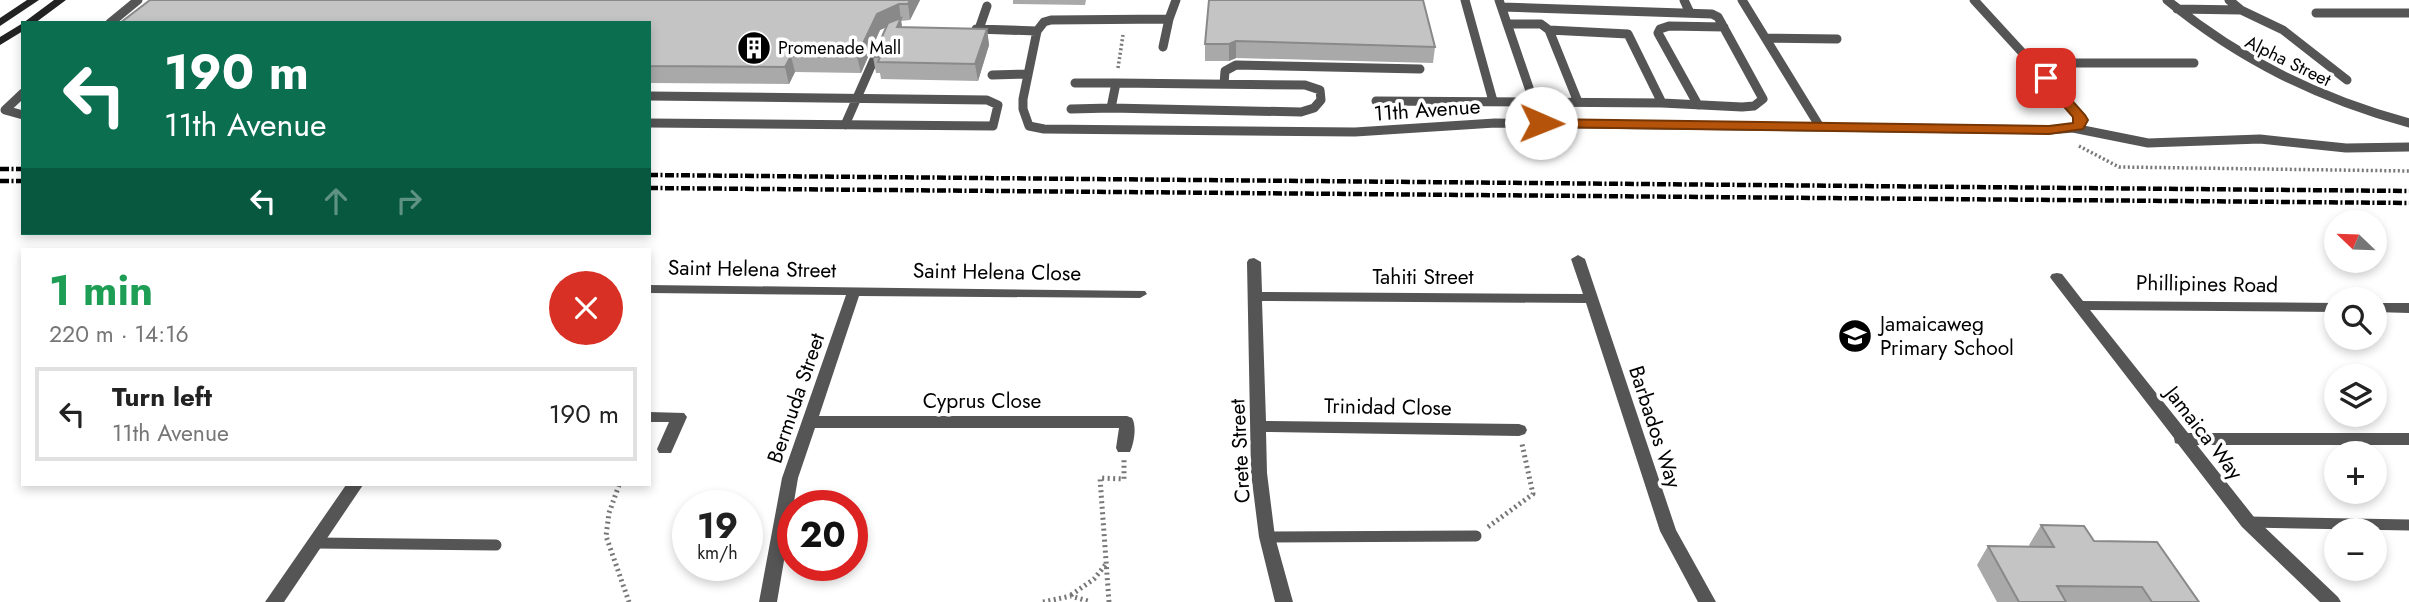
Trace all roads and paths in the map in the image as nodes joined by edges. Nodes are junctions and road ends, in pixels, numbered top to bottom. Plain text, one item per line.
1 (34, 0) edge
2 (61, 0) edge
3 (138, 0) edge
4 (1176, 0) edge
5 (1465, 0) edge
6 (1684, 0) edge
7 (1742, 0) edge
8 (1974, 0) edge
9 (2166, 0) edge
10 (2229, 0) edge
11 (1501, 4) edge
12 (987, 6) dead end
13 (2177, 9) junction
14 (2241, 10) junction
15 (1690, 13) junction
16 (2316, 13) dead end
17 (2409, 13) edge
18 (1126, 19) junction
19 (1169, 19) junction
20 (31, 21) edge
21 (112, 21) edge
22 (0, 23) edge
23 (1507, 24) junction
24 (21, 27) edge
25 (1724, 27) junction
26 (966, 29) edge
27 (979, 29) junction
28 (1549, 30) junction
29 (1037, 31) junction
30 (886, 34) edge
31 (1766, 38) junction
32 (1837, 39) dead end
33 (0, 42) edge
34 (1163, 47) dead end
35 (2032, 63) junction
36 (2194, 63) dead end
37 (1420, 69) dead end
38 (1028, 74) junction
39 (992, 75) dead end
40 (2347, 80) dead end
41 (1116, 82) junction
42 (1075, 83) dead end
43 (1224, 84) junction
44 (21, 95) edge
45 (651, 96) edge
46 (855, 98) junction
47 (1376, 101) dead end
48 (1493, 101) junction
49 (1535, 102) junction
50 (1578, 102) junction
51 (1662, 103) junction
52 (1698, 105) junction
53 (1071, 108) dead end
54 (1111, 108) junction
55 (1126, 109) junction
56 (21, 114) edge
57 (651, 123) edge
58 (1541, 123) junction
59 (2409, 123) edge
60 (845, 125) junction
61 (1820, 127) junction
62 (2073, 128) junction
63 (2049, 130) junction
64 (1121, 131) junction
65 (2409, 147) edge
66 (2409, 171) edge
67 (1578, 259) dead end
68 (1254, 262) dead end
69 (2057, 277) dead end
70 (651, 289) edge
71 (854, 291) junction
72 (1140, 294) dead end
73 (1255, 296) junction
74 (1591, 299) junction
75 (2078, 304) junction
76 (2324, 307) edge
77 (2387, 308) edge
78 (2409, 308) edge
79 (651, 417) edge
80 (811, 422) junction
81 (1258, 426) junction
82 (1519, 430) joint
83 (2181, 439) junction
84 (2409, 439) edge
85 (1124, 448) dead end
86 (665, 449) dead end
87 (1124, 478) dead end
88 (354, 486) edge
89 (619, 486) edge
90 (2248, 522) junction
91 (2409, 525) edge
92 (1476, 536) joint
93 (1267, 537) junction
94 (315, 543) junction
95 (496, 545) dead end
96 (1106, 565) junction
97 (1071, 596) junction
98 (274, 602) edge
99 (629, 602) edge
100 (768, 602) edge
101 (1043, 602) edge
102 (1091, 602) edge
103 (1109, 602) edge
104 (1284, 602) edge
105 (1707, 602) edge
106 (2332, 602) edge

1 - 22 main road
2 - 20 main road
3 - 21 lane
4 - 19 lane
5 - 48 lane
6 - 15 lane
7 - 31 lane
8 - 35 lane
9 - 13 lane, Alpha Street
10 - 14 lane
11 - 15 lane
11 - 23 lane
12 - 27 lane
13 - 14 lane
13 - 59 lane, Alpha Street
14 - 40 lane
15 - 25 lane
16 - 17 lane
18 - 19 lane
18 - 29 lane
18 - 41 path
19 - 34 lane
23 - 28 lane
23 - 49 lane
24 - 33 main road
25 - 52 lane
25 - 52 lane
26 - 27 lane
27 - 29 lane
28 - 50 lane
28 - 51 lane
29 - 38 lane
30 - 46 lane
31 - 32 lane
31 - 61 lane
35 - 36 lane
35 - 62 lane
37 - 43 lane
38 - 39 lane
38 - 64 lane, 11th Avenue
41 - 42 lane
41 - 43 lane
41 - 54 lane
43 - 55 lane
44 - 56 lane
45 - 46 lane
46 - 60 lane
46 - 60 lane
47 - 48 lane
48 - 49 lane
49 - 50 lane
49 - 58 lane
50 - 51 lane
51 - 52 lane
53 - 54 lane
54 - 55 lane
55 - 64 lane
57 - 60 lane
58 - 61 lane, 11th Avenue
58 - 64 lane, 11th Avenue
61 - 63 lane, 11th Avenue
62 - 63 lane, 11th Avenue
62 - 65 lane, 11th Avenue
63 - 66 path
67 - 74 street, Barbados Way
68 - 73 street, Crete Street
69 - 75 street, Jamaica Way
70 - 71 street, Saint Helena Street
71 - 72 street, Saint Helena Close
71 - 80 street, Bermuda Street
73 - 74 street, Tahiti Street
73 - 81 street, Crete Street
74 - 105 street, Barbados Way
75 - 76 street, Phillipines Road
75 - 83 street, Jamaica Way
77 - 78 street
79 - 86 street
80 - 85 street, Cyprus Close
80 - 100 street, Bermuda Street
81 - 82 street, Trinidad Close
81 - 93 street, Crete Street
82 - 92 path
83 - 84 street
83 - 90 street, Jamaica Way
87 - 96 path
88 - 94 street
89 - 99 path
90 - 91 lane
90 - 106 street, Jamaica Way
92 - 93 lane
93 - 104 street, Crete Street
94 - 95 lane
94 - 98 street
96 - 97 path
96 - 103 path
97 - 101 path
97 - 102 path

